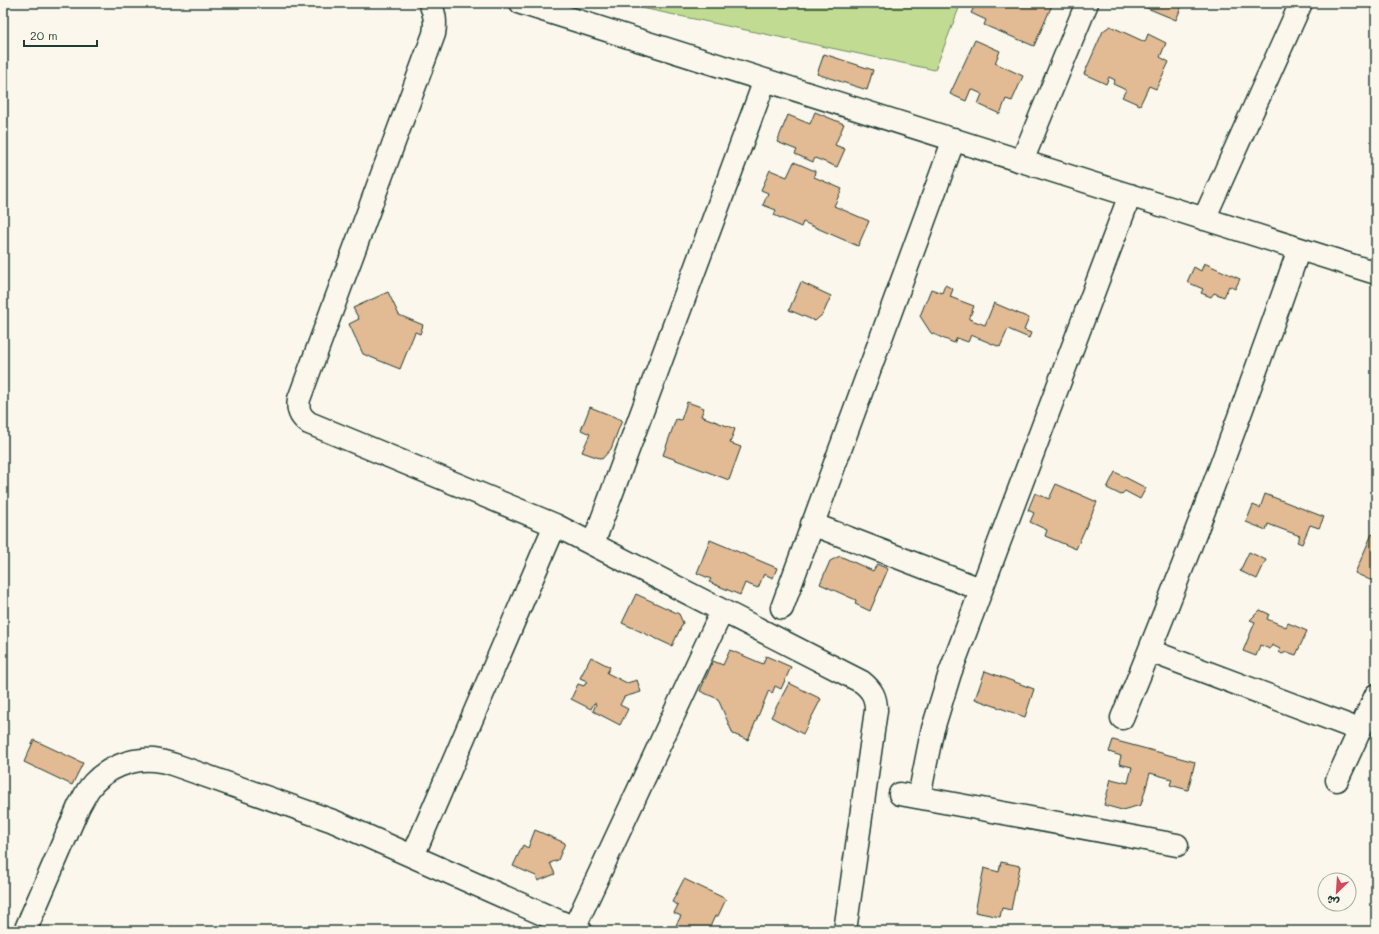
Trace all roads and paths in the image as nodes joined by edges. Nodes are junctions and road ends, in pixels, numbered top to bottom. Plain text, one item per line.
1 (430, 3) edge
2 (521, 3) edge
3 (1087, 3) edge
4 (1301, 3) edge
5 (765, 80) junction
6 (954, 139) junction
7 (1022, 161) junction
8 (1130, 195) junction
9 (1204, 219) junction
10 (1299, 249) junction
11 (1376, 273) edge
12 (812, 524) junction
13 (555, 525) junction
14 (592, 544) junction
15 (980, 589) junction
16 (782, 608) dead end
17 (722, 610) junction
18 (1150, 651) junction
19 (1376, 695) edge
20 (1122, 718) dead end
21 (1360, 730) junction
22 (1337, 780) dead end
23 (1177, 845) dead end
24 (413, 856) junction
25 (578, 930) edge
26 (25, 931) edge
27 (845, 931) edge

1 - 13 street
2 - 5 street
3 - 7 street
4 - 9 street
5 - 6 street
5 - 14 street
6 - 7 street
6 - 12 street
7 - 8 street
8 - 9 street
8 - 15 street
9 - 10 street
10 - 11 street
10 - 18 street
12 - 15 street
12 - 16 street
13 - 14 street
13 - 24 street
14 - 17 street
15 - 23 street
17 - 25 street
17 - 27 street
18 - 20 street
18 - 21 street
19 - 21 street
21 - 22 street
24 - 25 street
24 - 26 street

